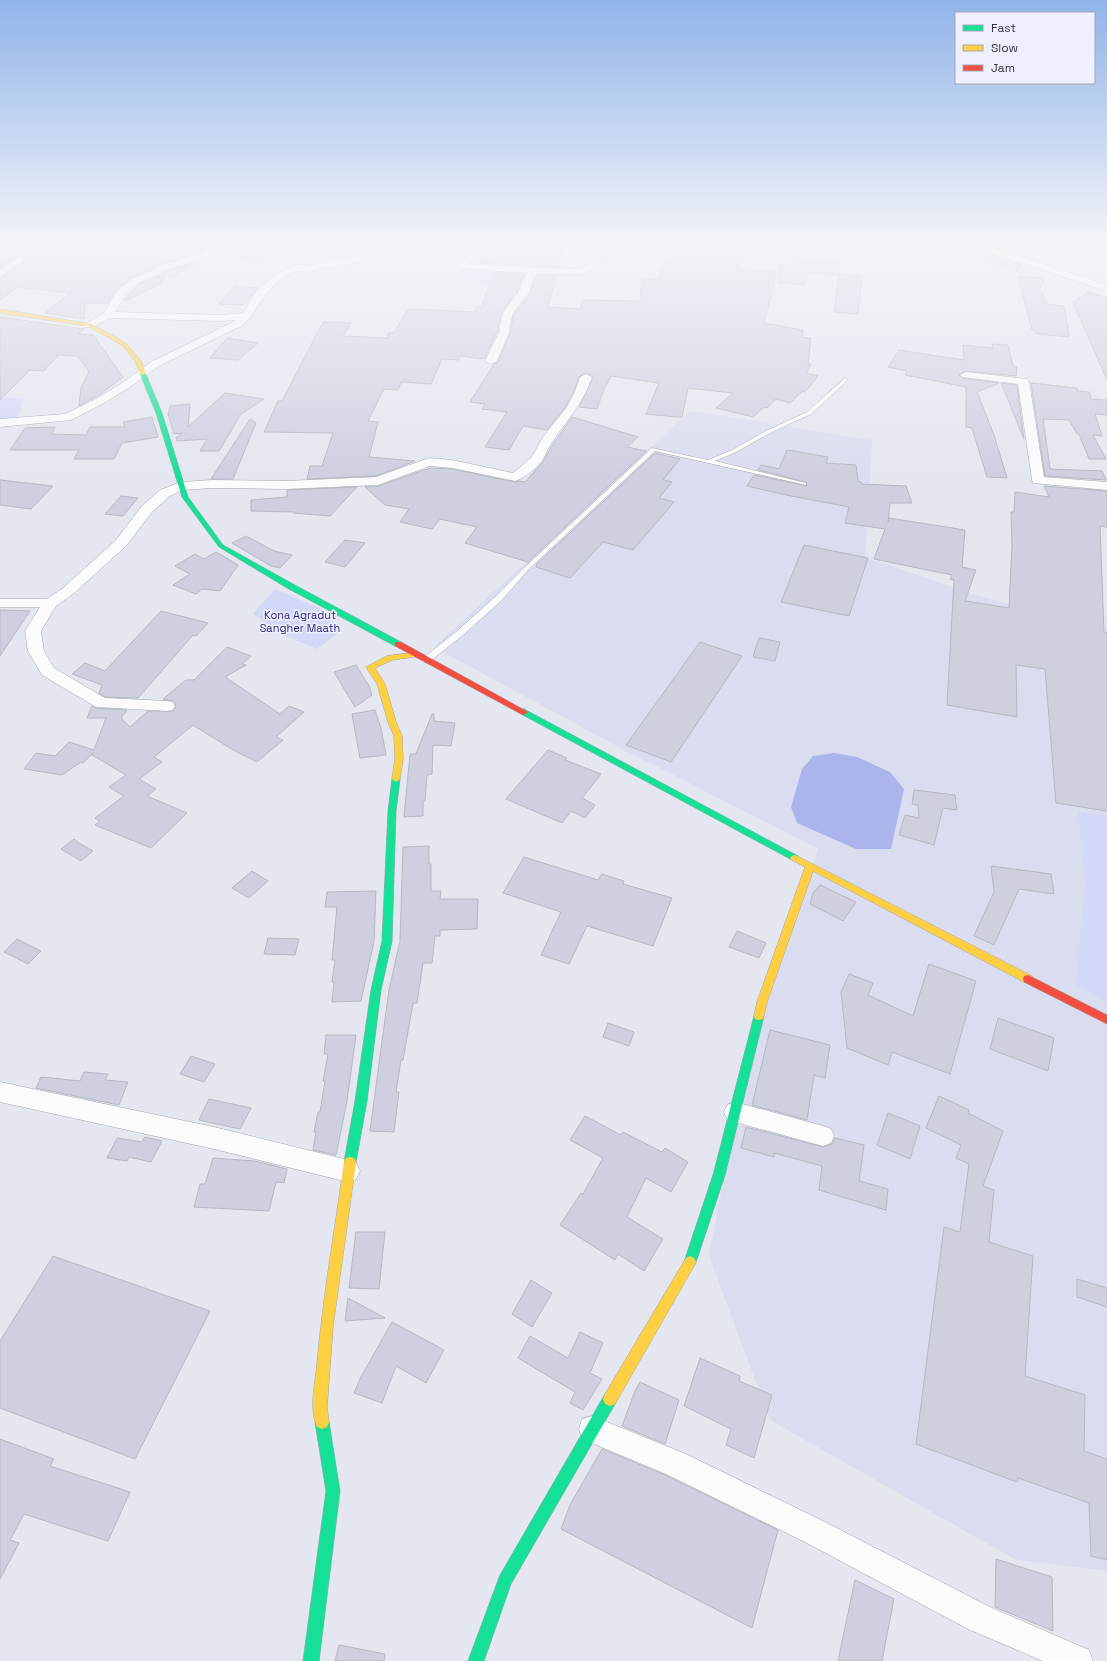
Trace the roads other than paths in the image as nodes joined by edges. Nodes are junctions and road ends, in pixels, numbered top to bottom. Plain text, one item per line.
1 (58, 321) edge
2 (98, 321) edge
3 (240, 321) edge
4 (506, 321) edge
5 (89, 325) junction
6 (491, 361) dead end
7 (143, 372) junction
8 (966, 375) dead end
9 (586, 377) dead end
10 (845, 380) dead end
11 (0, 423) edge
12 (708, 462) junction
13 (804, 484) dead end
14 (181, 486) junction
15 (1107, 486) edge
16 (0, 603) edge
17 (50, 603) junction
18 (417, 654) junction
19 (426, 660) junction
20 (167, 706) dead end
21 (810, 866) junction
22 (1107, 1020) edge
23 (0, 1092) edge
24 (735, 1112) junction
25 (823, 1136) dead end
26 (348, 1171) junction
27 (592, 1429) junction
28 (311, 1661) edge
29 (476, 1661) edge
30 (1078, 1661) edge

1 - 5 main road
2 - 5 street
3 - 7 street
4 - 6 street
5 - 7 main road
7 - 11 street
7 - 14 main road
8 - 15 street
9 - 14 street
10 - 12 lane
12 - 13 lane
12 - 19 lane
14 - 17 street
14 - 18 main road
16 - 17 street
17 - 20 street
18 - 19 main road
18 - 26 main road
19 - 21 main road
21 - 22 main road
21 - 24 main road
23 - 26 street
24 - 25 street
24 - 27 main road
26 - 28 main road
27 - 29 main road
27 - 30 street

